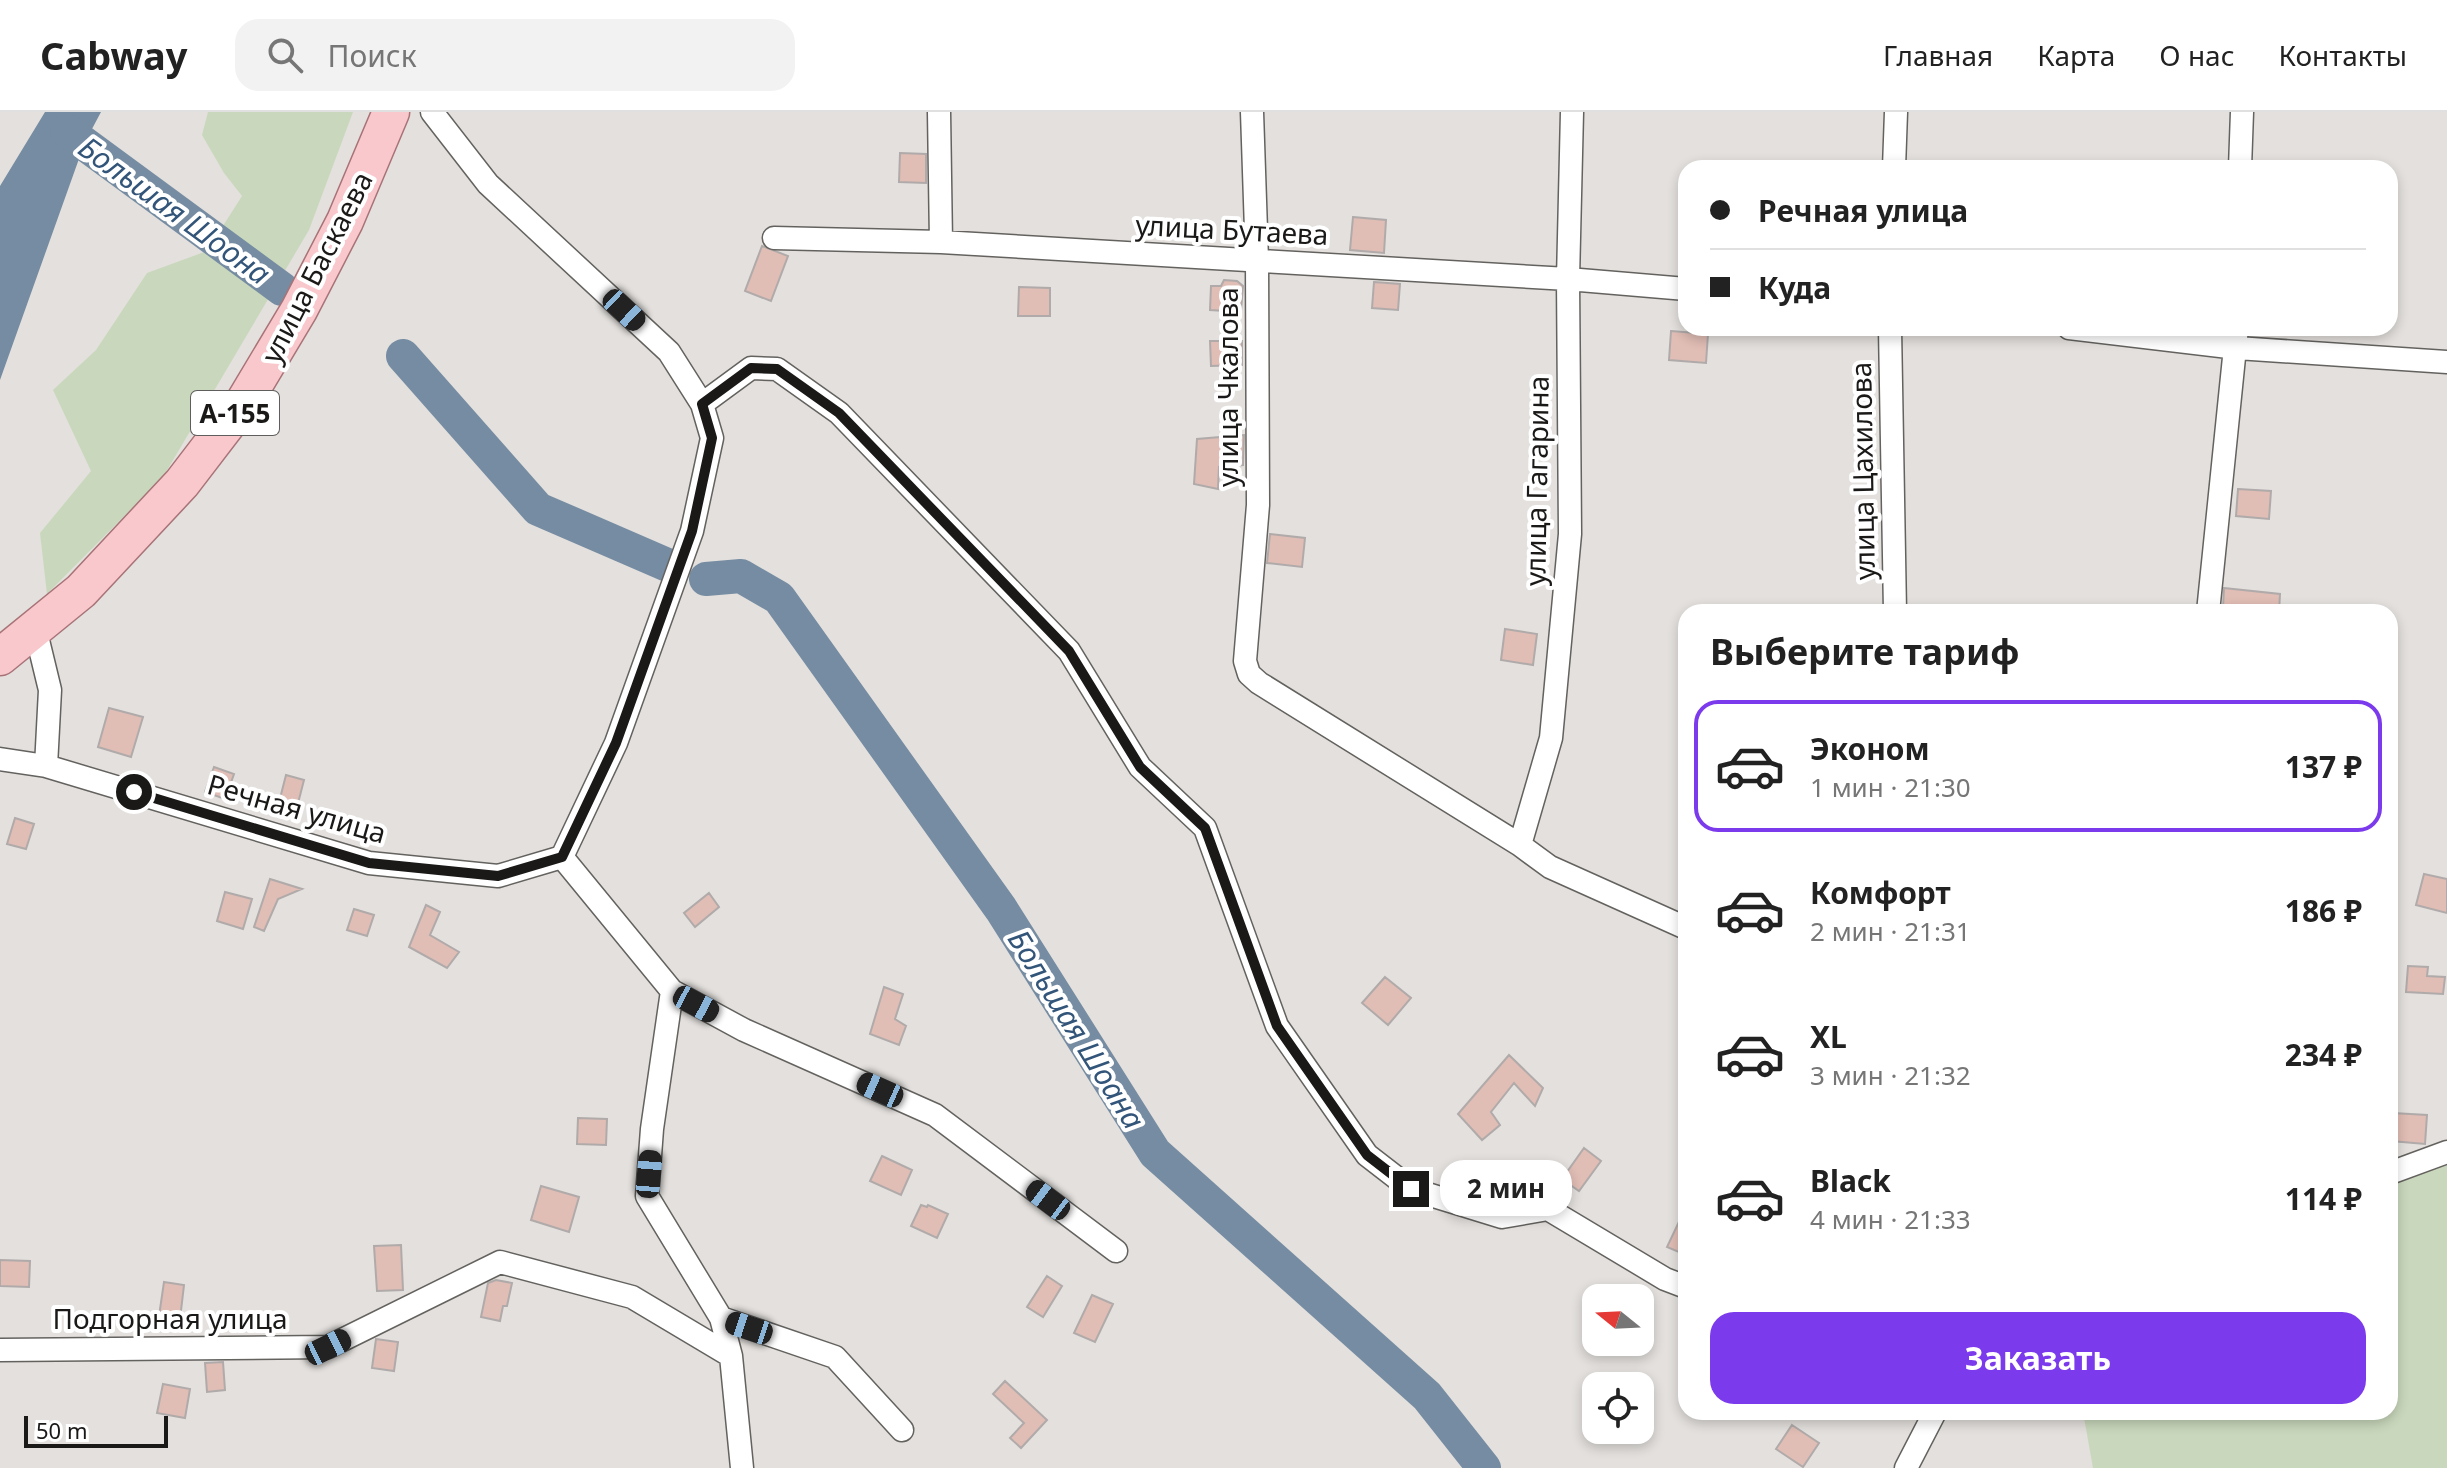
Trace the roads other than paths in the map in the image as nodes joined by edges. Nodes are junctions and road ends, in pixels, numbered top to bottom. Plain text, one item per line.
1 (391, 112) edge
2 (432, 112) edge
3 (939, 112) edge
4 (1252, 112) edge
5 (1572, 112) edge
6 (1896, 112) edge
7 (2242, 112) edge
8 (1894, 160) edge
9 (2240, 160) edge
10 (774, 238) dead end
11 (941, 242) junction
12 (1257, 260) junction
13 (1568, 279) junction
14 (1678, 288) edge
15 (1890, 336) edge
16 (2203, 336) edge
17 (2237, 338) edge
18 (2447, 362) edge
19 (702, 404) junction
20 (1895, 604) edge
21 (2209, 604) edge
22 (35, 628) junction
23 (0, 657) edge
24 (0, 759) edge
25 (46, 766) junction
26 (1520, 845) junction
27 (562, 857) junction
28 (1678, 924) edge
29 (672, 991) junction
30 (2447, 1152) edge
31 (2398, 1170) edge
32 (1116, 1251) dead end
33 (1678, 1284) edge
34 (721, 1318) junction
35 (0, 1350) edge
36 (731, 1356) junction
37 (1931, 1420) edge
38 (902, 1430) dead end
39 (742, 1468) edge
40 (1906, 1468) edge

1 - 22 main road, улица Баскаева / А-155
2 - 19 street
3 - 11 street
4 - 12 street, улица Чкалова
5 - 13 street, улица Гагарина
6 - 8 street
7 - 9 street
10 - 11 street, улица Бутаева
11 - 12 street, улица Бутаева
12 - 13 street, улица Бутаева
12 - 26 street, улица Чкалова
13 - 14 street, улица Бутаева
13 - 26 street, улица Гагарина
15 - 20 street, улица Цахилова
16 - 17 street
17 - 18 street
17 - 21 street
19 - 27 street
19 - 33 street
22 - 23 main road, улица Баскаева / А-155
22 - 25 street
24 - 25 street, Речная улица
25 - 27 street, Речная улица
26 - 28 street
27 - 29 street
29 - 32 street
29 - 34 street
30 - 31 street
34 - 36 street
34 - 38 street
35 - 36 street, Подгорная улица
36 - 39 street
37 - 40 street

